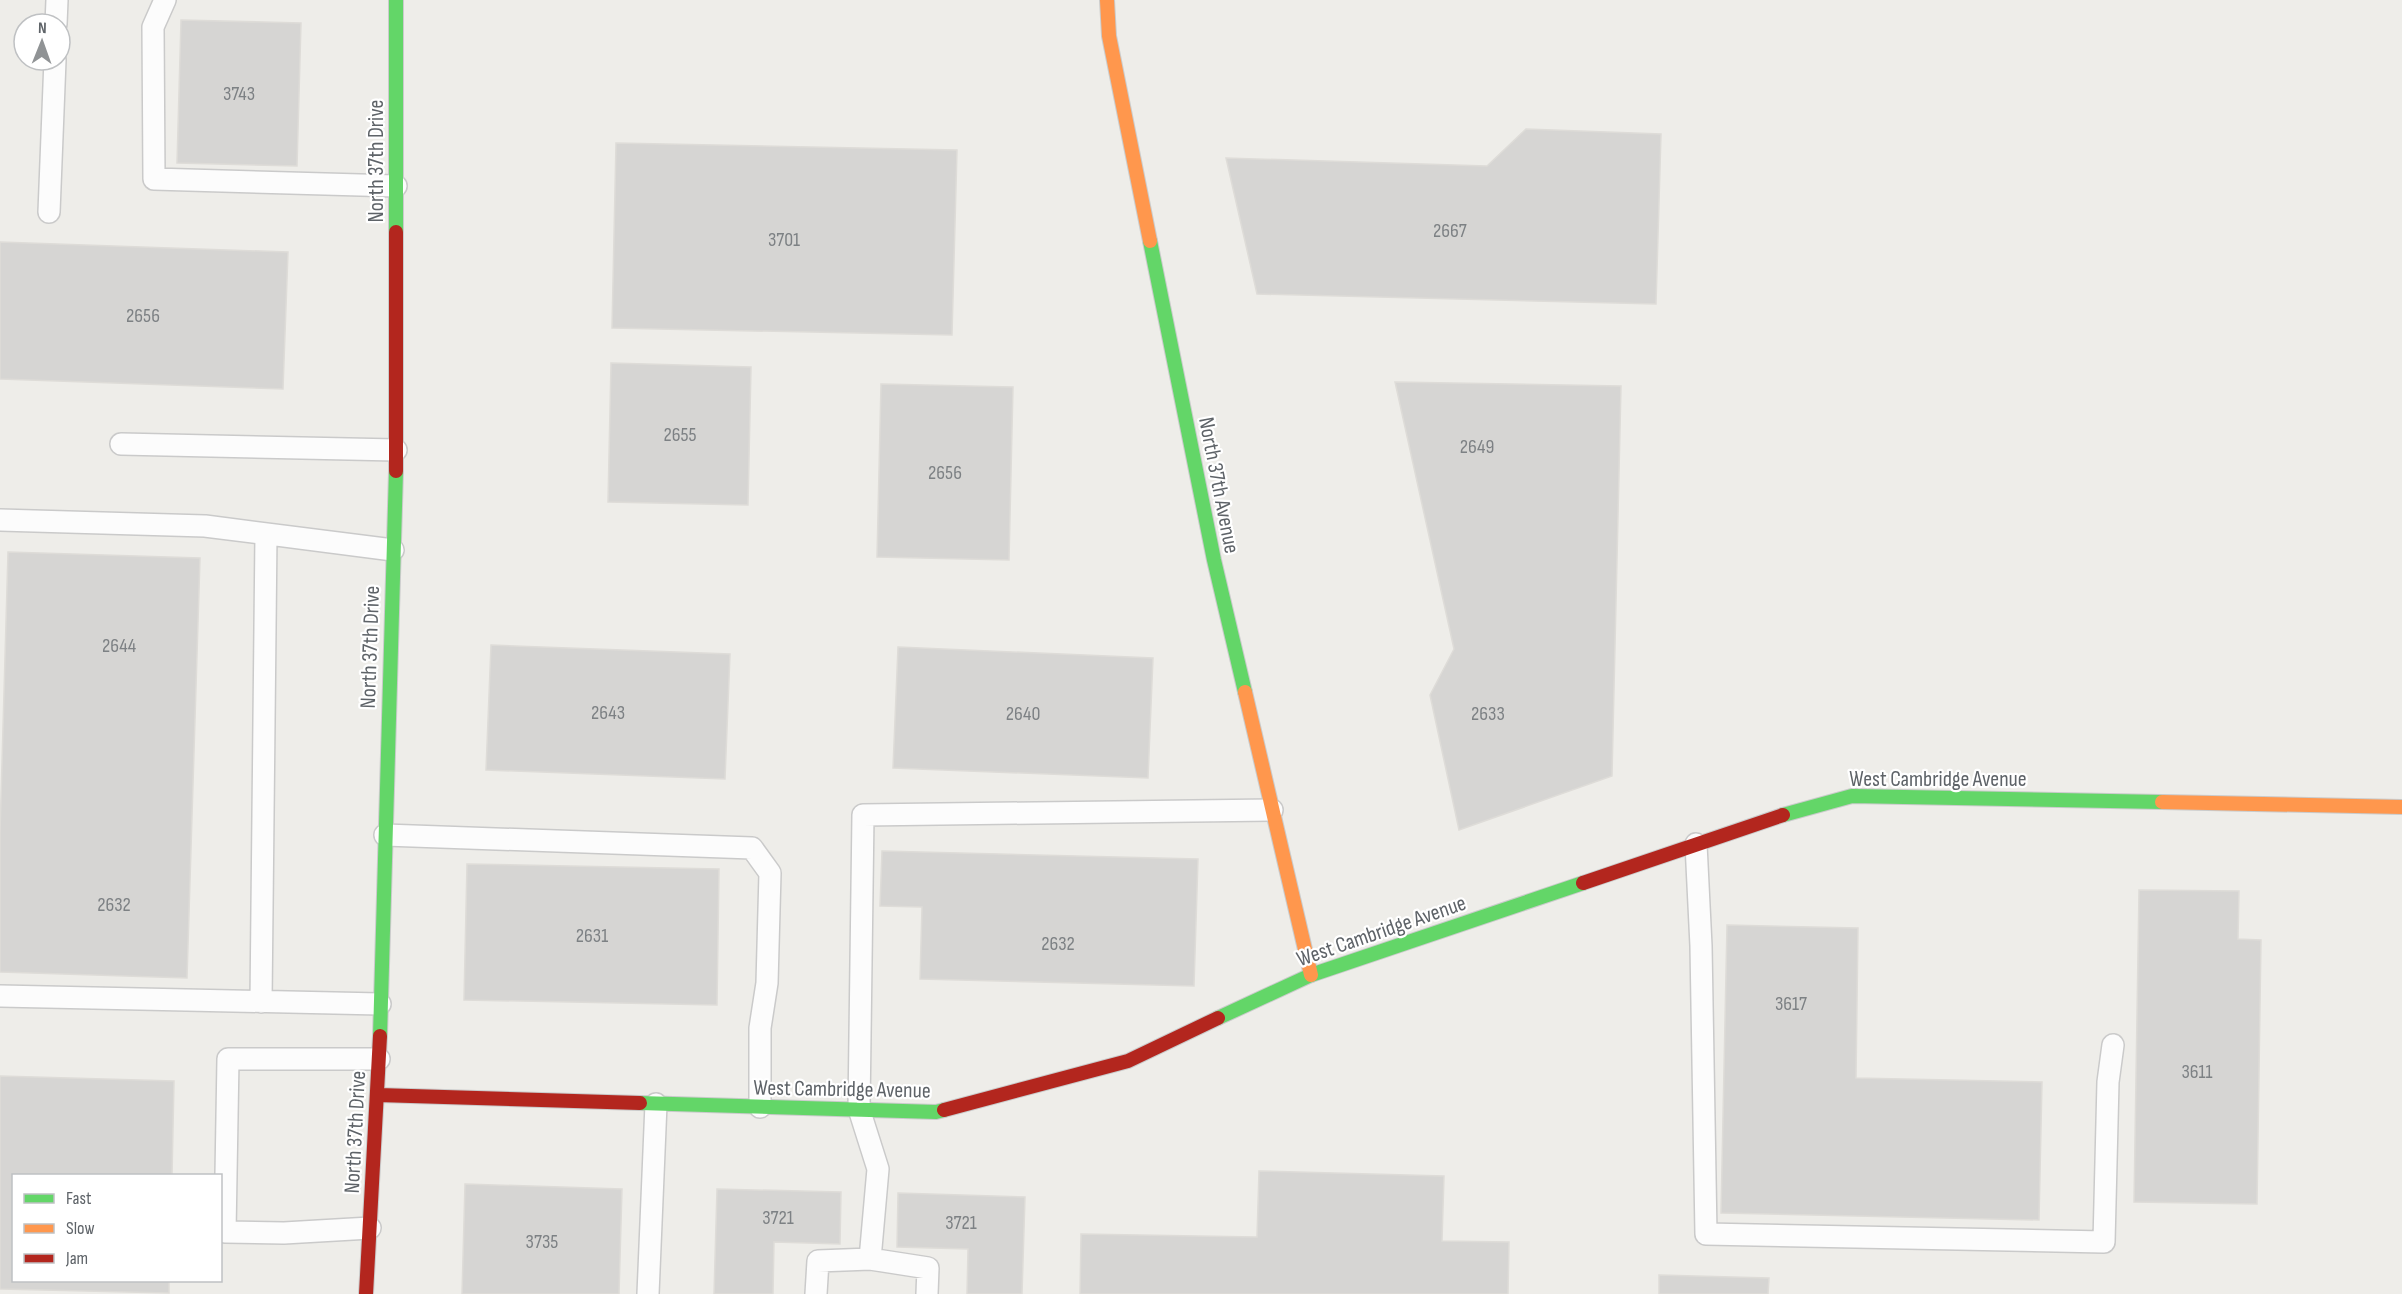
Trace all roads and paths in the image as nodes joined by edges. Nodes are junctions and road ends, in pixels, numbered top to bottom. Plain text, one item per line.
1 (165, 0) edge
2 (396, 0) edge
3 (1107, 0) edge
4 (55, 72) edge
5 (396, 186) junction
6 (50, 212) dead end
7 (121, 444) dead end
8 (396, 450) junction
9 (0, 520) edge
10 (266, 534) junction
11 (393, 550) junction
12 (2402, 807) edge
13 (1272, 810) junction
14 (385, 835) junction
15 (1696, 844) junction
16 (1311, 975) junction
17 (0, 996) edge
18 (261, 1002) junction
19 (380, 1004) junction
20 (2113, 1045) dead end
21 (379, 1059) junction
22 (378, 1095) junction
23 (656, 1104) junction
24 (760, 1107) junction
25 (859, 1109) junction
26 (370, 1228) junction
27 (870, 1258) junction
28 (366, 1294) edge
29 (648, 1294) edge
30 (816, 1294) edge
31 (927, 1294) edge

1 - 5 lane
2 - 5 street, North 37th Drive
3 - 13 street, North 37th Avenue
4 - 6 lane
5 - 8 street, North 37th Drive
7 - 8 lane
8 - 11 street, North 37th Drive
9 - 10 lane
10 - 11 lane
10 - 18 lane
11 - 14 street, North 37th Drive
12 - 15 street, West Cambridge Avenue
13 - 16 street, North 37th Avenue
13 - 25 lane
14 - 19 street, North 37th Drive
14 - 24 lane
15 - 16 street, West Cambridge Avenue
15 - 20 lane
16 - 25 street, West Cambridge Avenue
17 - 18 lane
18 - 19 lane
19 - 21 street, North 37th Drive
21 - 22 street, North 37th Drive
21 - 26 lane
22 - 23 street, West Cambridge Avenue
22 - 26 street, North 37th Drive
23 - 24 street, West Cambridge Avenue
23 - 29 lane
24 - 25 street, West Cambridge Avenue
25 - 27 lane
26 - 28 street, North 37th Drive
27 - 30 lane
27 - 31 lane

